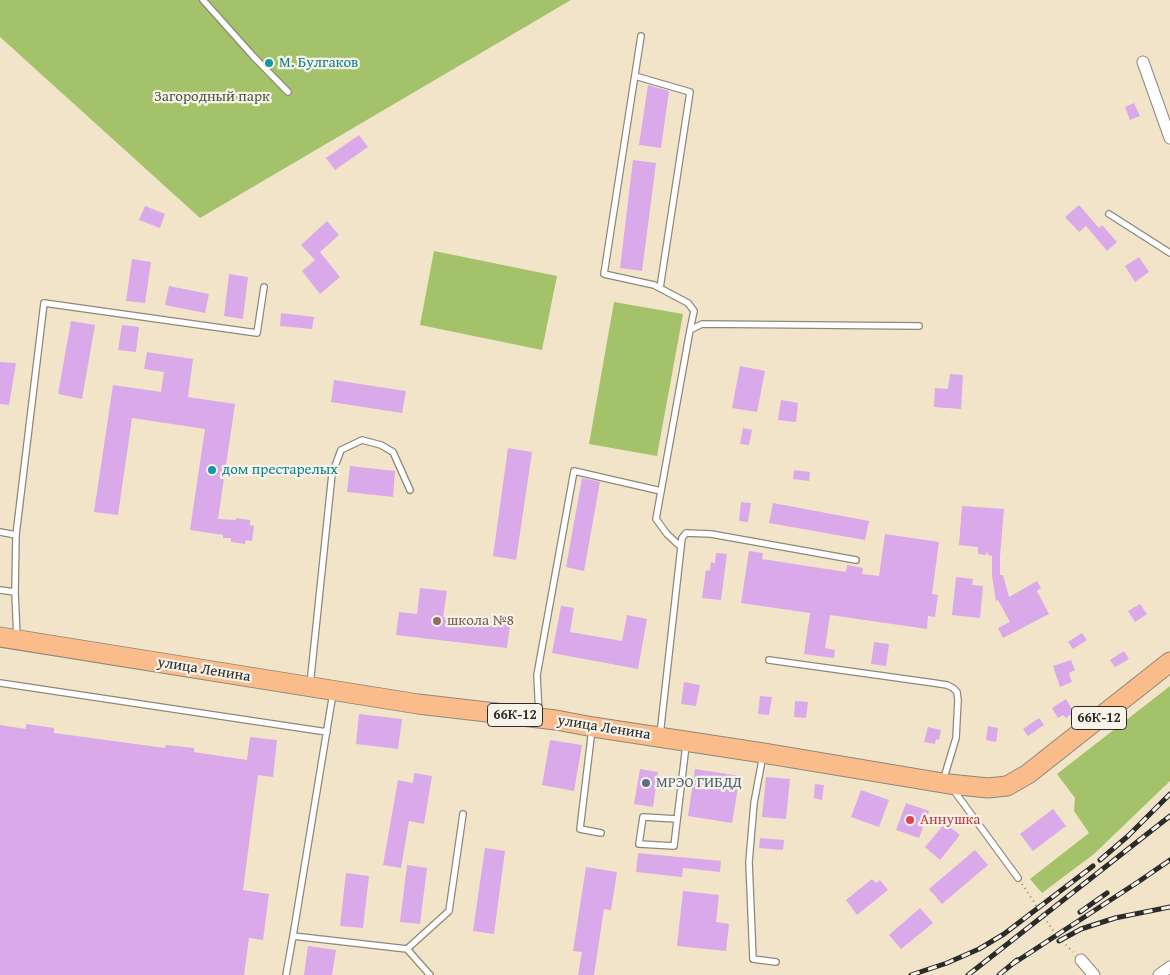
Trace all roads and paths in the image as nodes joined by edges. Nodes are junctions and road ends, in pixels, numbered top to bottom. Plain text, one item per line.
1 (203, 0) edge
2 (641, 36) dead end
3 (1143, 62) dead end
4 (634, 76) junction
5 (288, 92) dead end
6 (1170, 138) edge
7 (1109, 214) dead end
8 (1170, 253) edge
9 (264, 287) dead end
10 (660, 288) junction
11 (919, 326) dead end
12 (690, 330) junction
13 (410, 490) dead end
14 (661, 491) junction
15 (0, 532) edge
16 (16, 535) junction
17 (681, 547) junction
18 (856, 560) dead end
19 (0, 590) edge
20 (15, 592) junction
21 (9, 638) edge
22 (769, 660) dead end
23 (1170, 662) edge
24 (0, 683) edge
25 (310, 687) junction
26 (334, 690) junction
27 (539, 718) junction
28 (593, 727) junction
29 (327, 732) junction
30 (660, 737) junction
31 (687, 740) junction
32 (763, 752) junction
33 (945, 784) junction
34 (463, 814) dead end
35 (677, 819) junction
36 (601, 833) dead end
37 (1018, 878) joint
38 (292, 936) junction
39 (407, 950) junction
40 (1081, 960) joint
41 (776, 962) dead end
42 (1170, 967) edge
43 (286, 975) edge
44 (430, 975) edge
45 (1094, 975) edge
46 (1159, 975) edge

1 - 5 lane
2 - 4 lane
3 - 6 street
4 - 10 lane
4 - 10 lane
7 - 8 lane
9 - 16 lane
10 - 12 lane
11 - 12 lane
12 - 14 lane
13 - 25 lane
14 - 17 lane
14 - 27 lane
15 - 16 lane
16 - 20 lane
17 - 18 lane
17 - 30 lane
19 - 20 lane
20 - 21 lane
21 - 25 main road, улица Ленина / 66К-12
22 - 33 lane
23 - 33 main road, улица Ленина / 66К-12
24 - 29 lane
25 - 26 main road, улица Ленина / 66К-12
26 - 27 main road, улица Ленина / 66К-12
26 - 29 lane
27 - 28 main road, улица Ленина / 66К-12
28 - 30 main road, улица Ленина / 66К-12
28 - 36 lane
29 - 38 lane
30 - 31 main road, улица Ленина / 66К-12
31 - 32 main road, улица Ленина / 66К-12
31 - 35 lane
32 - 33 main road, улица Ленина / 66К-12
32 - 41 lane
33 - 37 lane
34 - 39 lane
35 - 35 lane
37 - 40 path
38 - 39 lane
38 - 43 lane
39 - 44 lane
40 - 45 street
42 - 46 street

